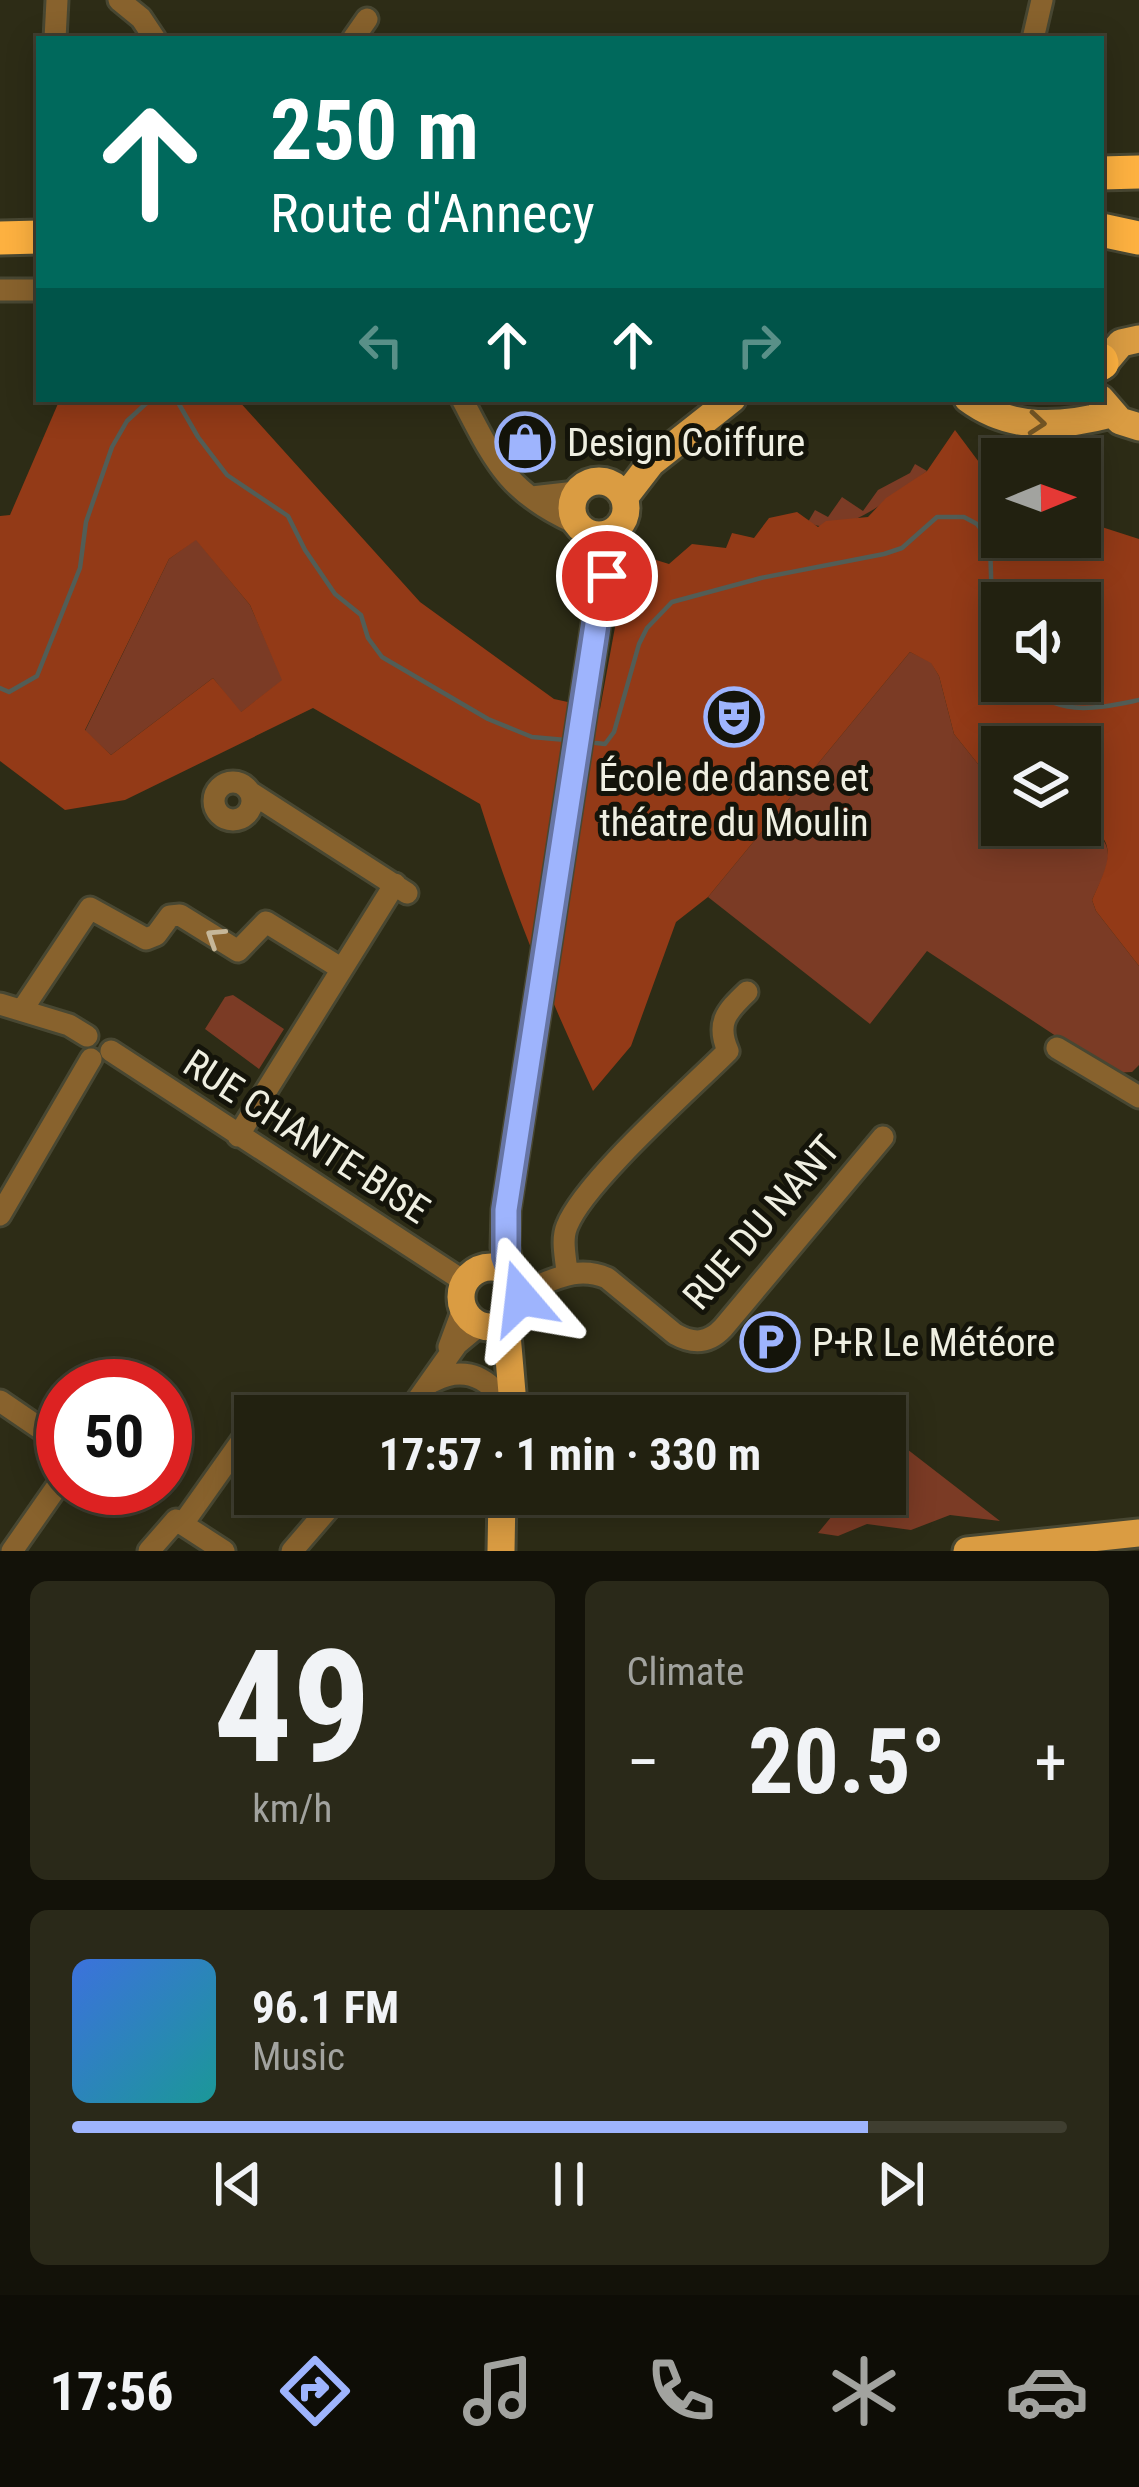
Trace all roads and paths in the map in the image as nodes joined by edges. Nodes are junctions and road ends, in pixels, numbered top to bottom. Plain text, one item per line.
1 (57, 0) edge
2 (1042, 0) edge
3 (124, 1) edge
4 (367, 19) dead end
5 (55, 36) edge
6 (153, 36) edge
7 (355, 36) edge
8 (1034, 36) edge
9 (1139, 172) edge
10 (1104, 173) edge
11 (1104, 231) edge
12 (36, 237) edge
13 (0, 238) edge
14 (1139, 238) edge
15 (0, 290) edge
16 (36, 290) edge
17 (1139, 339) edge
18 (1104, 360) edge
19 (464, 402) edge
20 (709, 402) edge
21 (728, 402) edge
22 (974, 402) edge
23 (1124, 420) edge
24 (588, 486) junction
25 (532, 497) junction
26 (624, 498) junction
27 (582, 529) junction
28 (618, 529) junction
29 (598, 611) junction
30 (250, 793) dead end
31 (342, 969) junction
32 (747, 992) dead end
33 (11, 1007) edge
34 (1057, 1048) dead end
35 (96, 1049) junction
36 (1139, 1097) edge
37 (238, 1136) junction
38 (883, 1137) dead end
39 (0, 1215) edge
40 (567, 1273) junction
41 (489, 1300) junction
42 (439, 1372) junction
43 (422, 1395) edge
44 (496, 1395) edge
45 (502, 1395) edge
46 (0, 1401) edge
47 (36, 1426) edge
48 (234, 1452) edge
49 (37, 1515) edge
50 (322, 1515) edge
51 (502, 1515) edge
52 (518, 1515) edge
53 (184, 1522) junction
54 (1139, 1533) edge
55 (1139, 1549) edge
56 (12, 1551) edge
57 (149, 1551) edge
58 (224, 1551) edge
59 (292, 1551) edge
60 (501, 1551) edge
61 (521, 1551) edge
62 (967, 1551) edge
63 (1123, 1551) edge

1 - 5 street
2 - 8 street
3 - 6 street
4 - 7 street
9 - 10 highway
11 - 14 highway
12 - 13 highway
15 - 16 street
17 - 18 main road
19 - 25 street
20 - 24 main road
21 - 26 main road
22 -> 23 main road
24 - 25 street
24 - 26 main road
24 - 27 main road
25 - 27 street
26 - 28 main road
27 - 28 main road
27 - 29 main road
28 - 29 main road
29 - 41 main road
30 - 31 street
31 -> 33 street
31 - 37 street
32 - 40 street
33 - 35 street, RUE CHANTE-BISE
34 - 36 street
35 - 37 street, RUE CHANTE-BISE
35 - 39 street
37 - 41 street, RUE CHANTE-BISE
38 - 40 street, RUE DU NANT
40 - 41 street
41 - 42 street
41 - 45 main road
42 - 43 street
42 - 44 street
46 - 47 street
48 - 53 street
49 - 56 street
50 - 59 street
51 - 60 main road
52 - 61 main road
53 - 57 street
53 - 58 street
54 - 62 main road
55 - 63 main road

